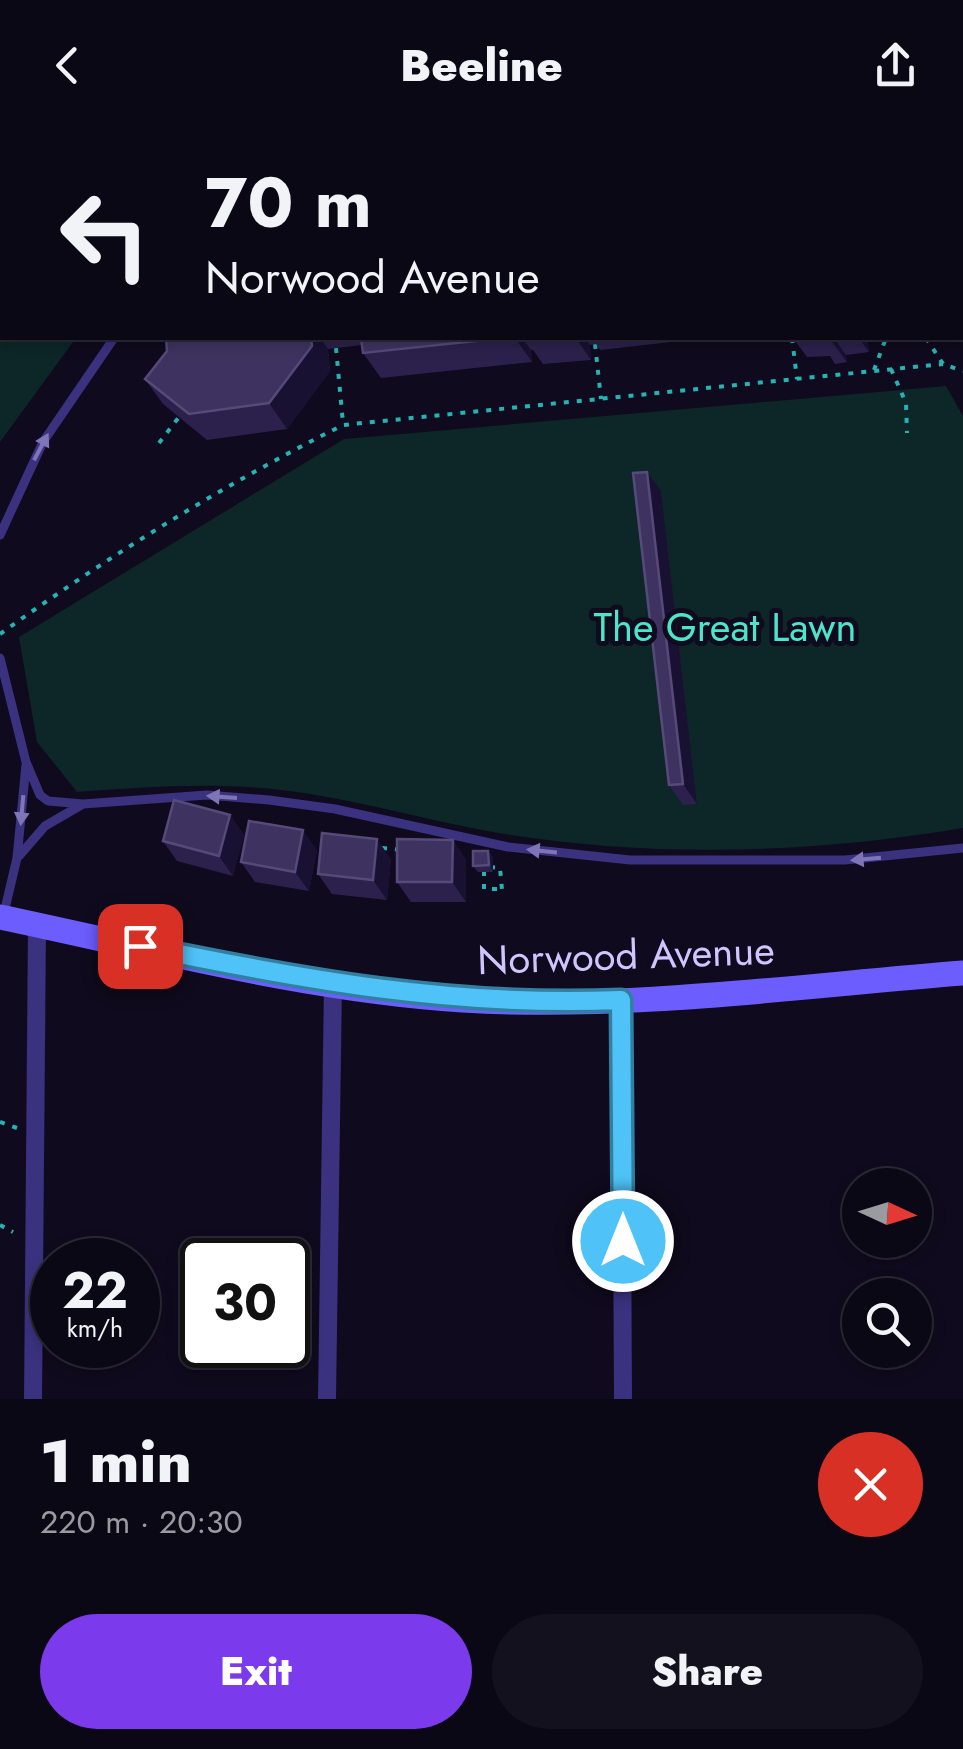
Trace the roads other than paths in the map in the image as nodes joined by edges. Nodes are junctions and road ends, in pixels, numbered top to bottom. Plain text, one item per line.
1 (113, 340) edge
2 (0, 535) edge
3 (0, 658) edge
4 (26, 762) junction
5 (83, 804) junction
6 (963, 848) edge
7 (17, 858) junction
8 (1, 918) edge
9 (37, 926) junction
10 (963, 973) edge
11 (333, 984) junction
12 (621, 1000) junction
13 (33, 1399) edge
14 (328, 1399) edge
15 (623, 1399) edge

2 -> 1 lane
3 - 4 lane
4 - 5 lane
4 -> 7 lane
6 -> 5 lane
5 - 7 lane
7 - 8 lane
8 - 9 main road, Norwood Avenue
9 - 11 main road, Norwood Avenue
9 - 13 street
10 - 12 main road, Norwood Avenue
11 - 12 main road, Norwood Avenue
11 - 14 street
12 - 15 street

